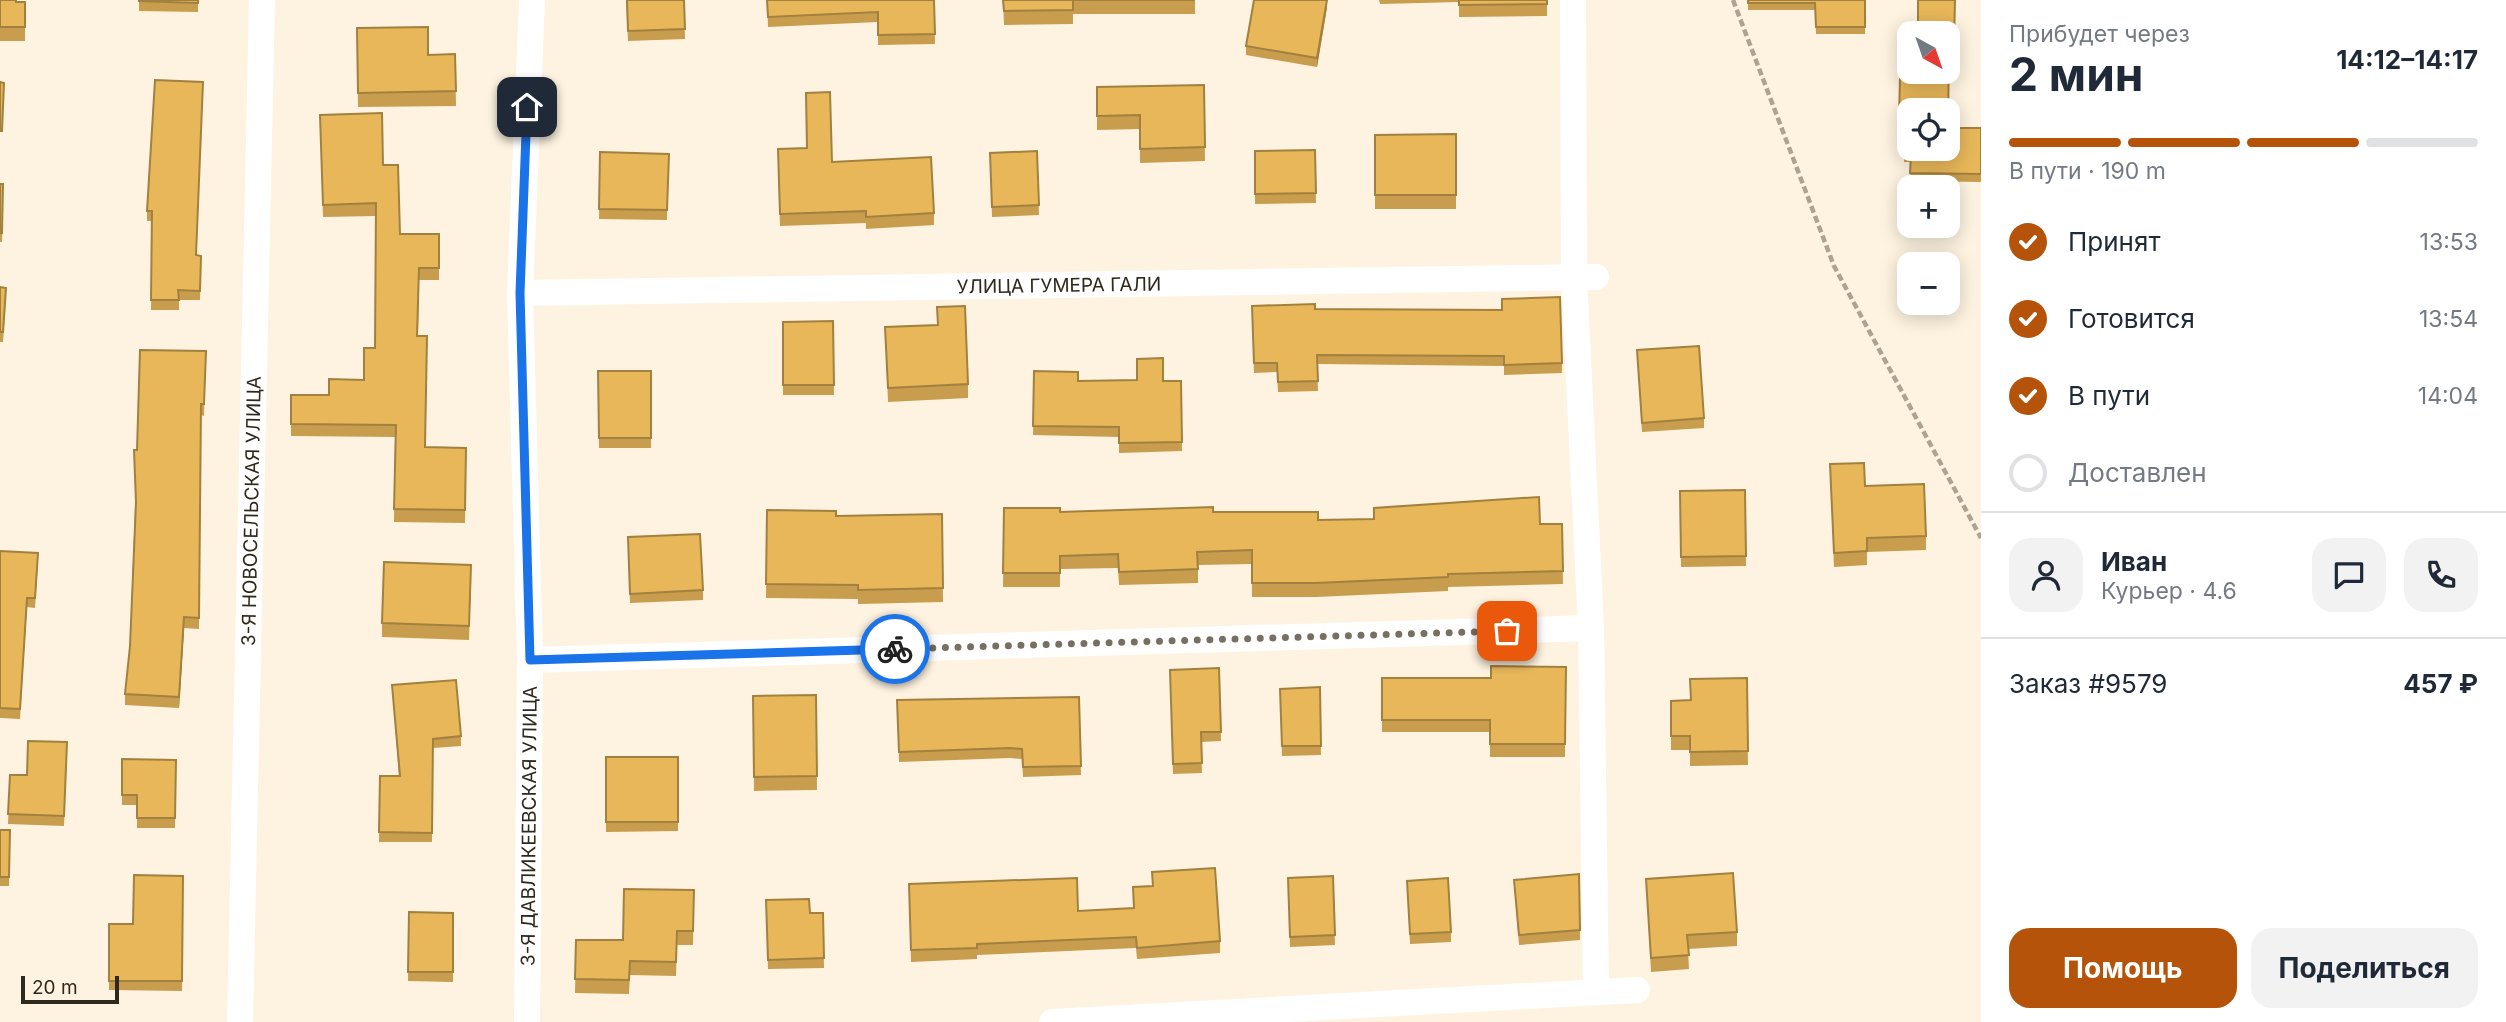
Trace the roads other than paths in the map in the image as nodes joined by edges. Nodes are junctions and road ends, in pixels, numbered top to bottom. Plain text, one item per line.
1 (262, 0) edge
2 (532, 0) edge
3 (1573, 0) edge
4 (1585, 277) junction
5 (520, 293) junction
6 (1591, 628) junction
7 (530, 660) junction
8 (1637, 989) dead end
9 (1596, 992) junction
10 (240, 1022) edge
11 (527, 1022) edge
12 (1052, 1022) edge

1 - 10 street, 3-Я НОВОСЕЛЬСКАЯ УЛИЦА
2 - 5 street, 3-Я ДАВЛИКЕЕВСКАЯ УЛИЦА
3 - 4 street
4 - 5 street, УЛИЦА ГУМЕРА ГАЛИ
4 - 6 street
5 - 7 street, 3-Я ДАВЛИКЕЕВСКАЯ УЛИЦА
6 - 7 street
6 - 9 street
7 - 11 street, 3-Я ДАВЛИКЕЕВСКАЯ УЛИЦА
8 - 9 street
9 - 12 street

